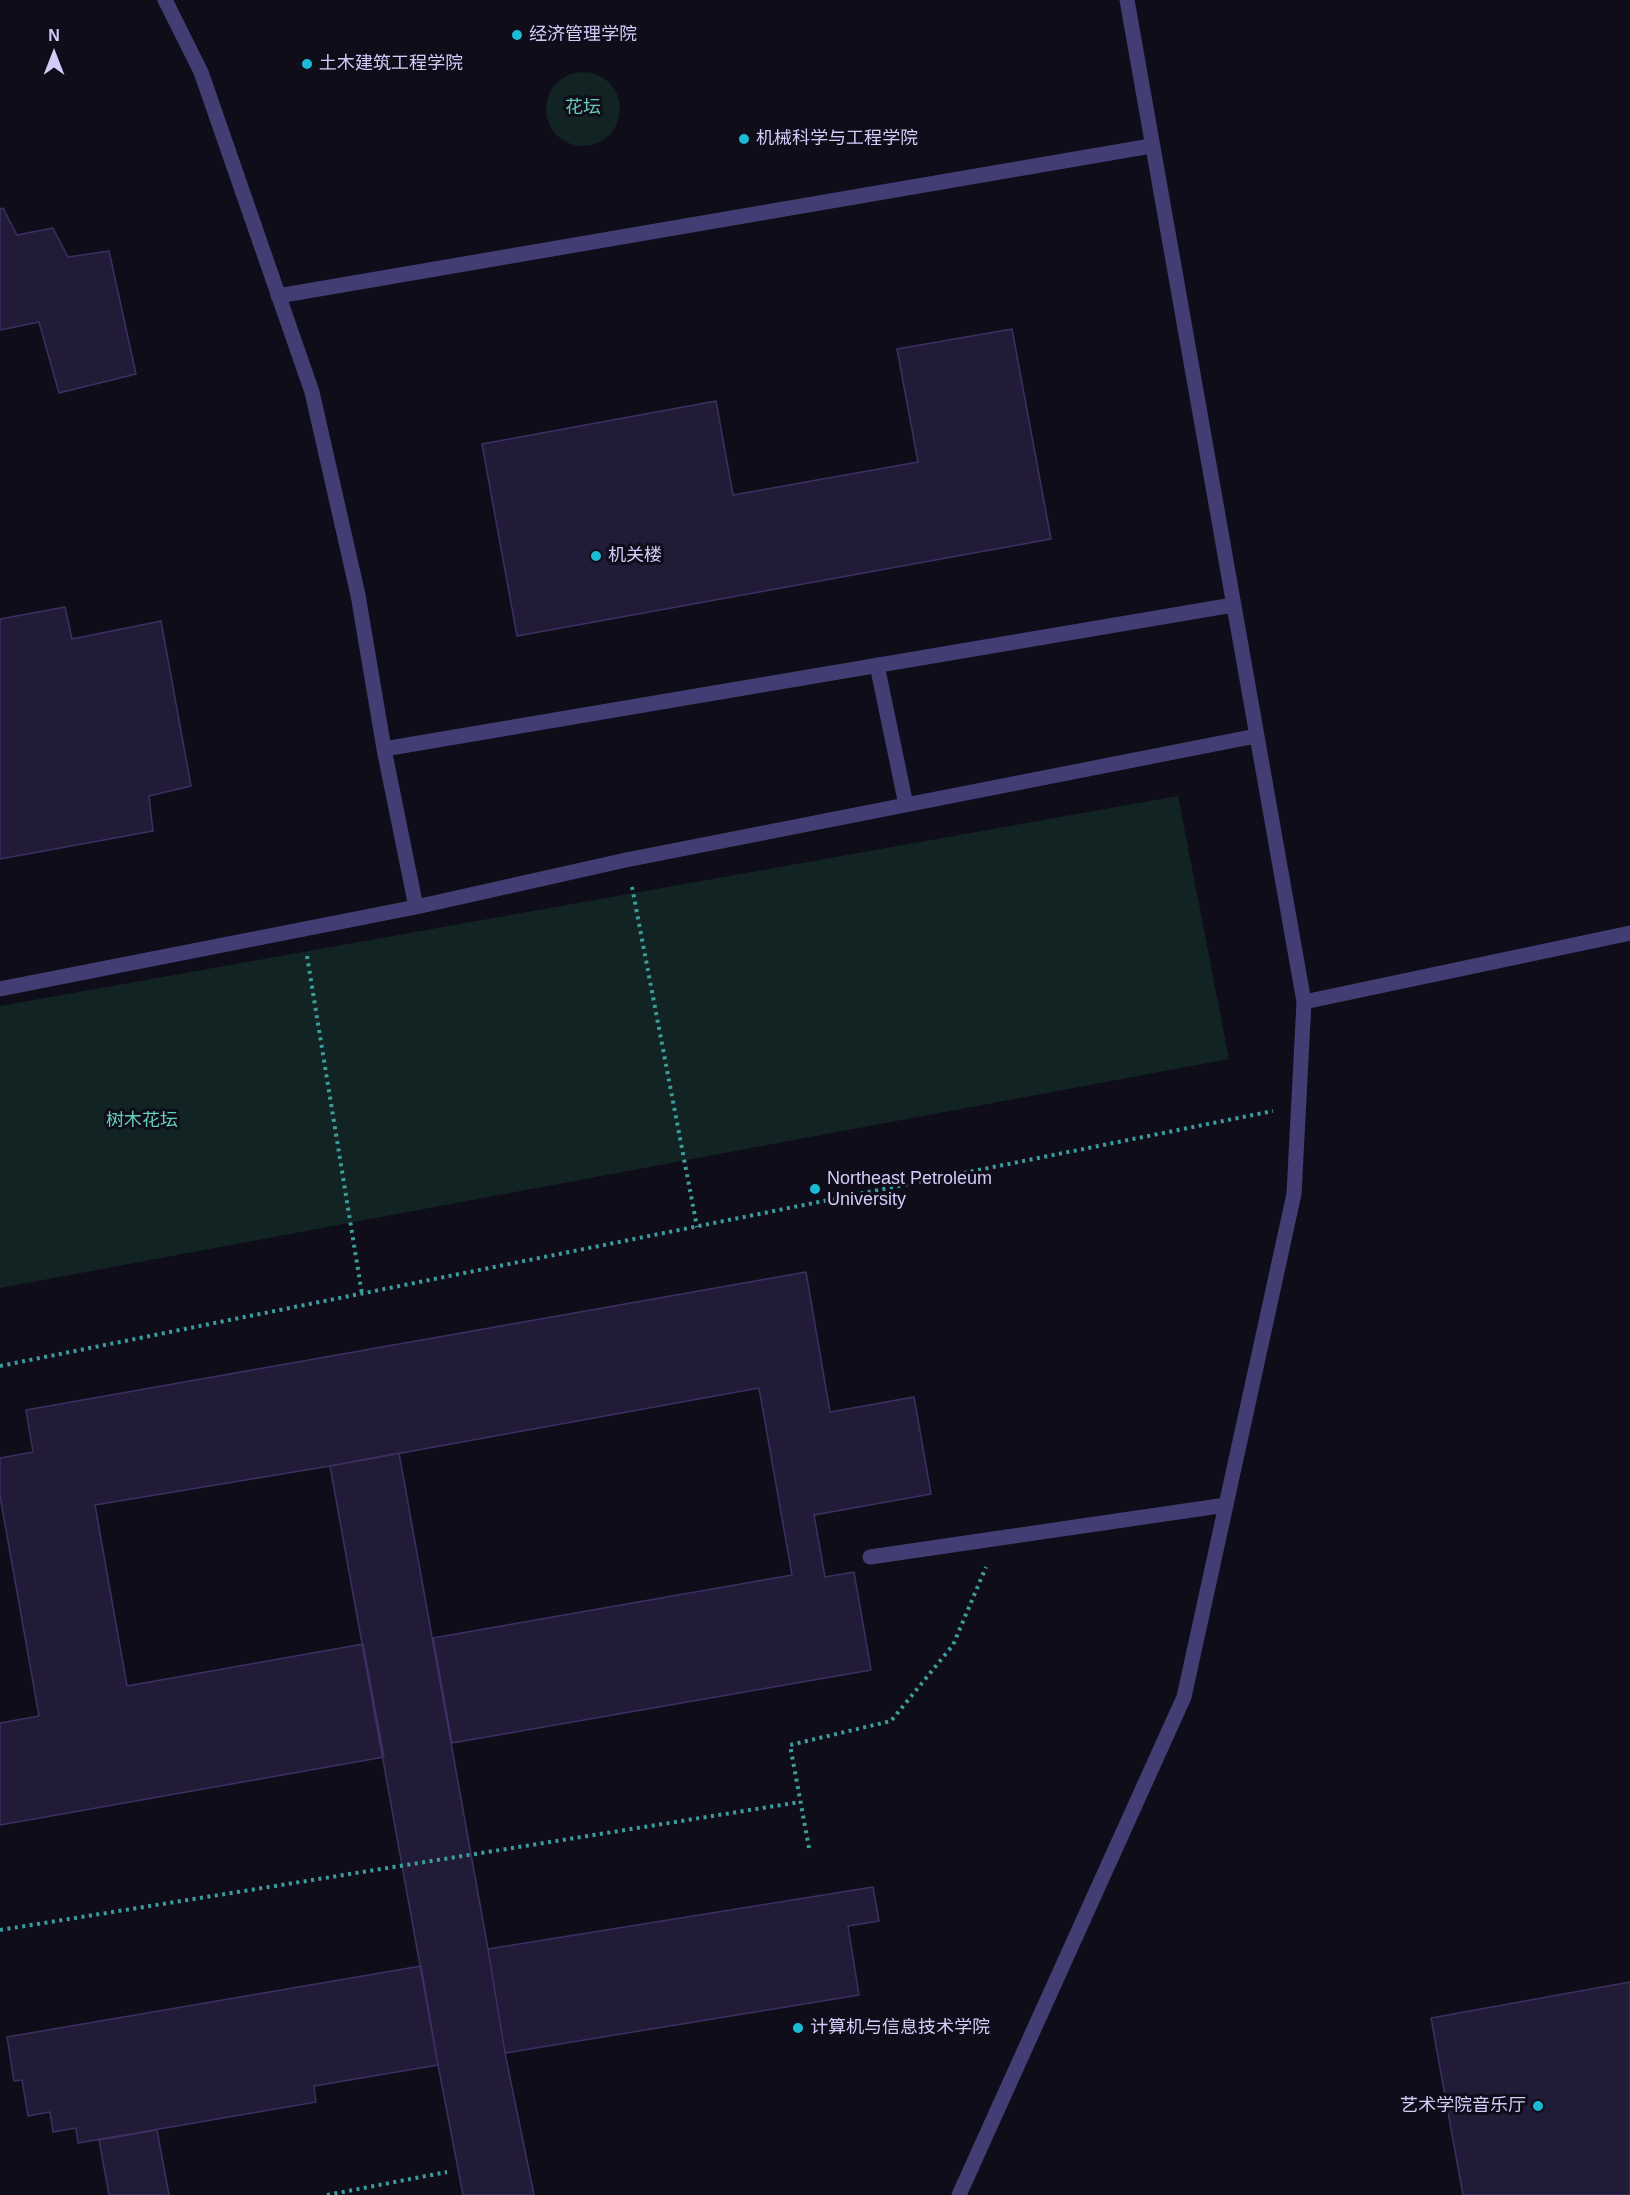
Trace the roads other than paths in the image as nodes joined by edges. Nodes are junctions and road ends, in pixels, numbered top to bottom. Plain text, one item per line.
1 (165, 0) edge
2 (1127, 0) edge
3 (1151, 146) junction
4 (278, 296) junction
5 (1233, 605) junction
6 (877, 665) junction
7 (1256, 736) junction
8 (384, 749) junction
9 (906, 805) junction
10 (416, 907) junction
11 (1630, 933) edge
12 (0, 989) edge
13 (1304, 1002) junction
14 (1226, 1505) junction
15 (870, 1557) dead end
16 (959, 2195) edge

1 - 4 street
2 - 3 street
3 - 4 street
3 - 5 street
4 - 8 street
5 - 6 street
5 - 7 street
6 - 8 street
6 - 9 street
7 - 9 street
7 - 13 street
8 - 10 street
9 - 10 street
10 - 12 street
11 - 13 street
13 - 14 street
14 - 15 street
14 - 16 street

